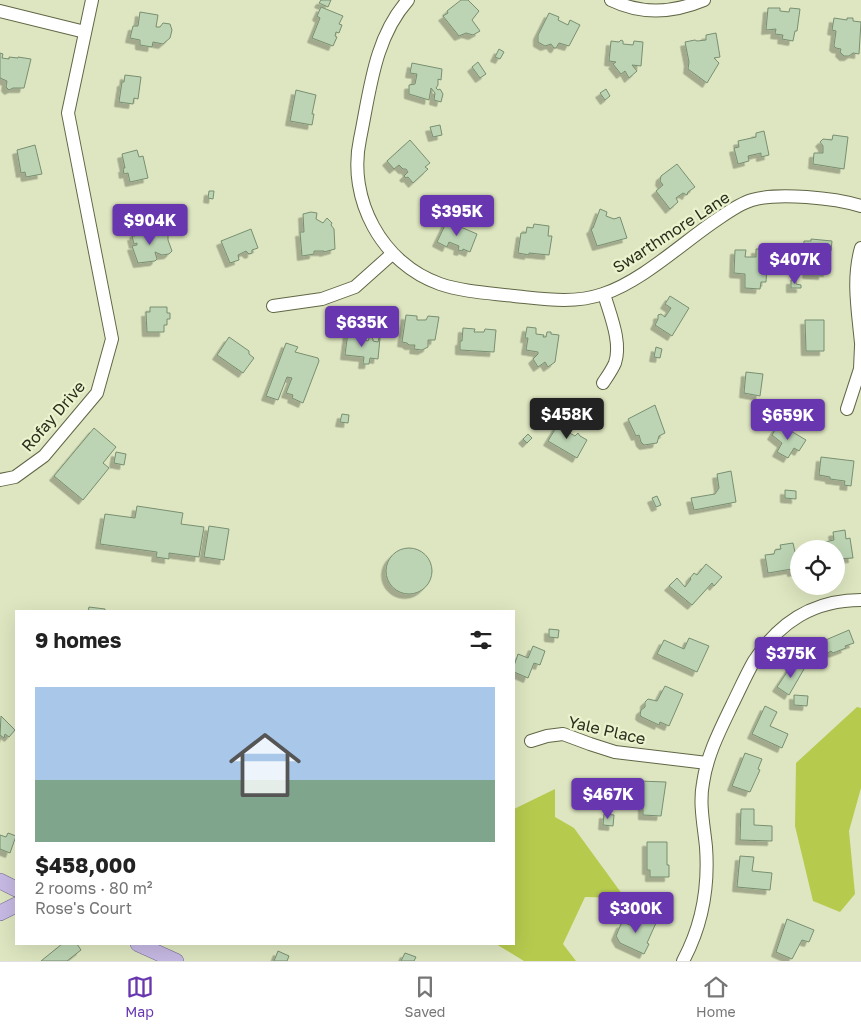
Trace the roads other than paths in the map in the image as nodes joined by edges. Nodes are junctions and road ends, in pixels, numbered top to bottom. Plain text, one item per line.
1 (92, 0) edge
2 (408, 0) edge
3 (611, 0) edge
4 (704, 0) edge
5 (0, 11) edge
6 (85, 32) junction
7 (861, 206) edge
8 (861, 248) edge
9 (392, 254) junction
10 (604, 294) junction
11 (273, 306) dead end
12 (861, 345) edge
13 (603, 383) dead end
14 (847, 409) dead end
15 (0, 480) edge
16 (861, 600) edge
17 (531, 741) dead end
18 (707, 763) junction
19 (0, 881) edge
20 (15, 888) edge
21 (15, 906) edge
22 (0, 913) edge
23 (140, 945) edge
24 (176, 961) edge
25 (683, 961) edge

1 - 6 street, Rofay Drive
2 - 9 street, Swarthmore Lane
3 - 4 street
5 - 6 street
6 - 15 street, Rofay Drive
7 - 10 street, Swarthmore Lane
8 - 12 street
9 - 10 street, Swarthmore Lane
9 - 11 street
10 - 13 street
12 - 14 street
16 - 18 street
17 - 18 street, Yale Place
18 - 25 street
19 - 20 main road
21 - 22 main road
23 - 24 main road

